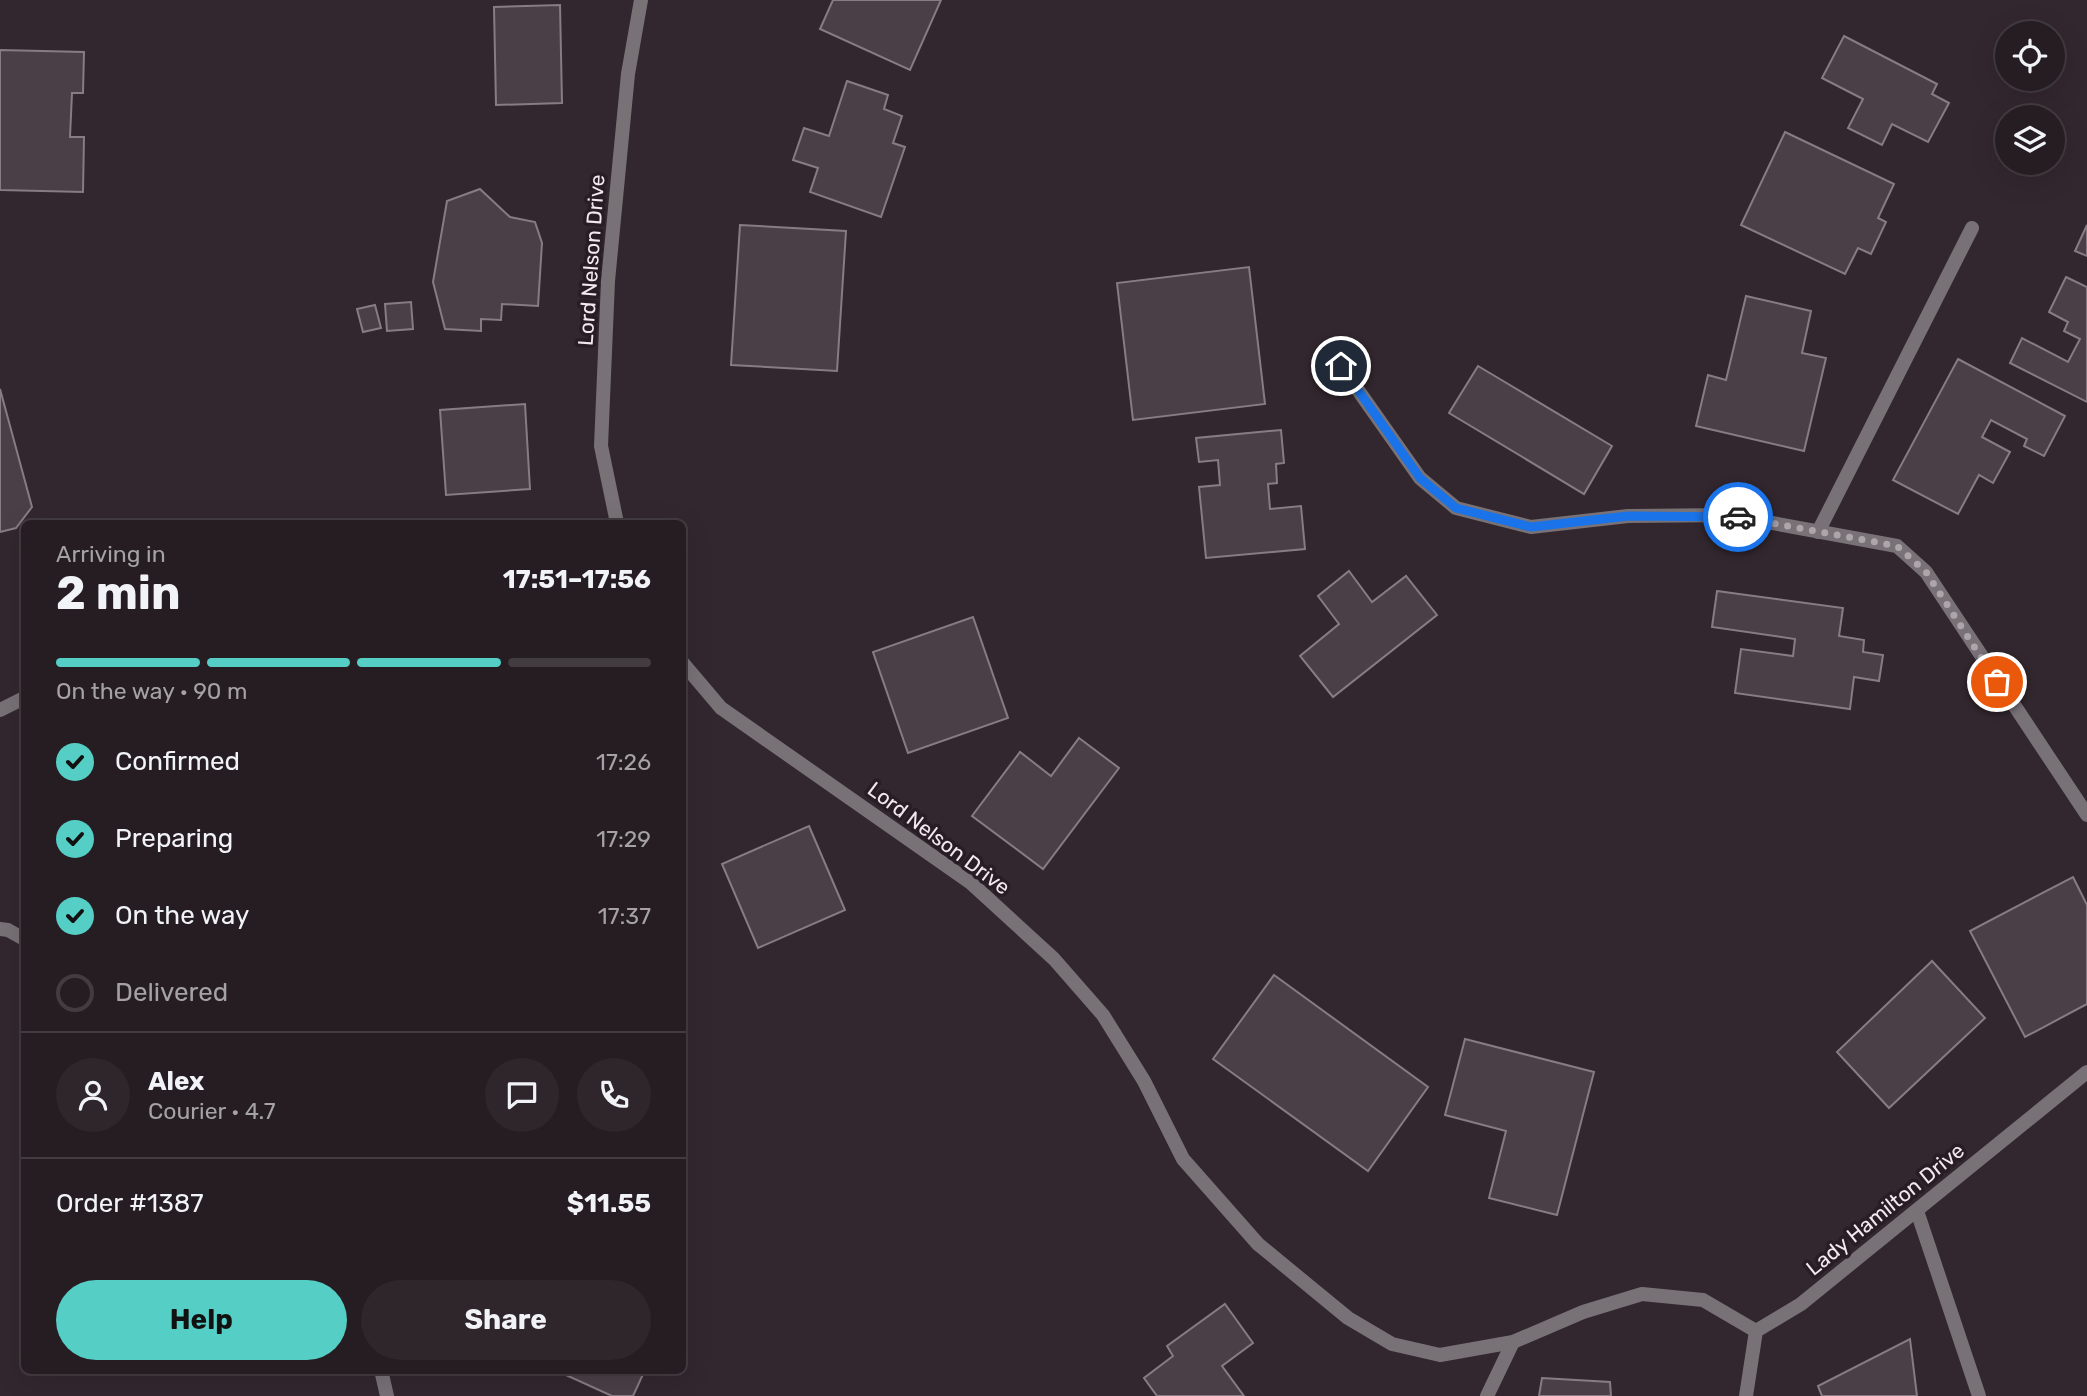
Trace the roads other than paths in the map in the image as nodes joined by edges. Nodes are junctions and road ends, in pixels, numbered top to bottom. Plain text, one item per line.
1 (641, 0) edge
2 (1972, 228) dead end
3 (1341, 366) dead end
4 (616, 520) edge
5 (1818, 531) junction
6 (686, 667) edge
7 (21, 700) edge
8 (0, 710) edge
9 (2087, 815) edge
10 (0, 929) edge
11 (21, 937) edge
12 (2087, 1072) edge
13 (1917, 1211) junction
14 (1756, 1331) junction
15 (1513, 1342) junction
16 (382, 1374) edge
17 (387, 1396) edge
18 (1487, 1396) edge
19 (1746, 1396) edge
20 (1979, 1396) edge

1 - 4 street, Lord Nelson Drive
2 - 5 street
3 - 5 street
5 - 9 street
6 - 15 street, Lord Nelson Drive
7 - 8 street
10 - 11 street
12 - 13 street, Lady Hamilton Drive
13 - 14 street, Lady Hamilton Drive
13 - 20 street
14 - 15 street, Lord Nelson Drive
14 - 19 street
15 - 18 street
16 - 17 street

